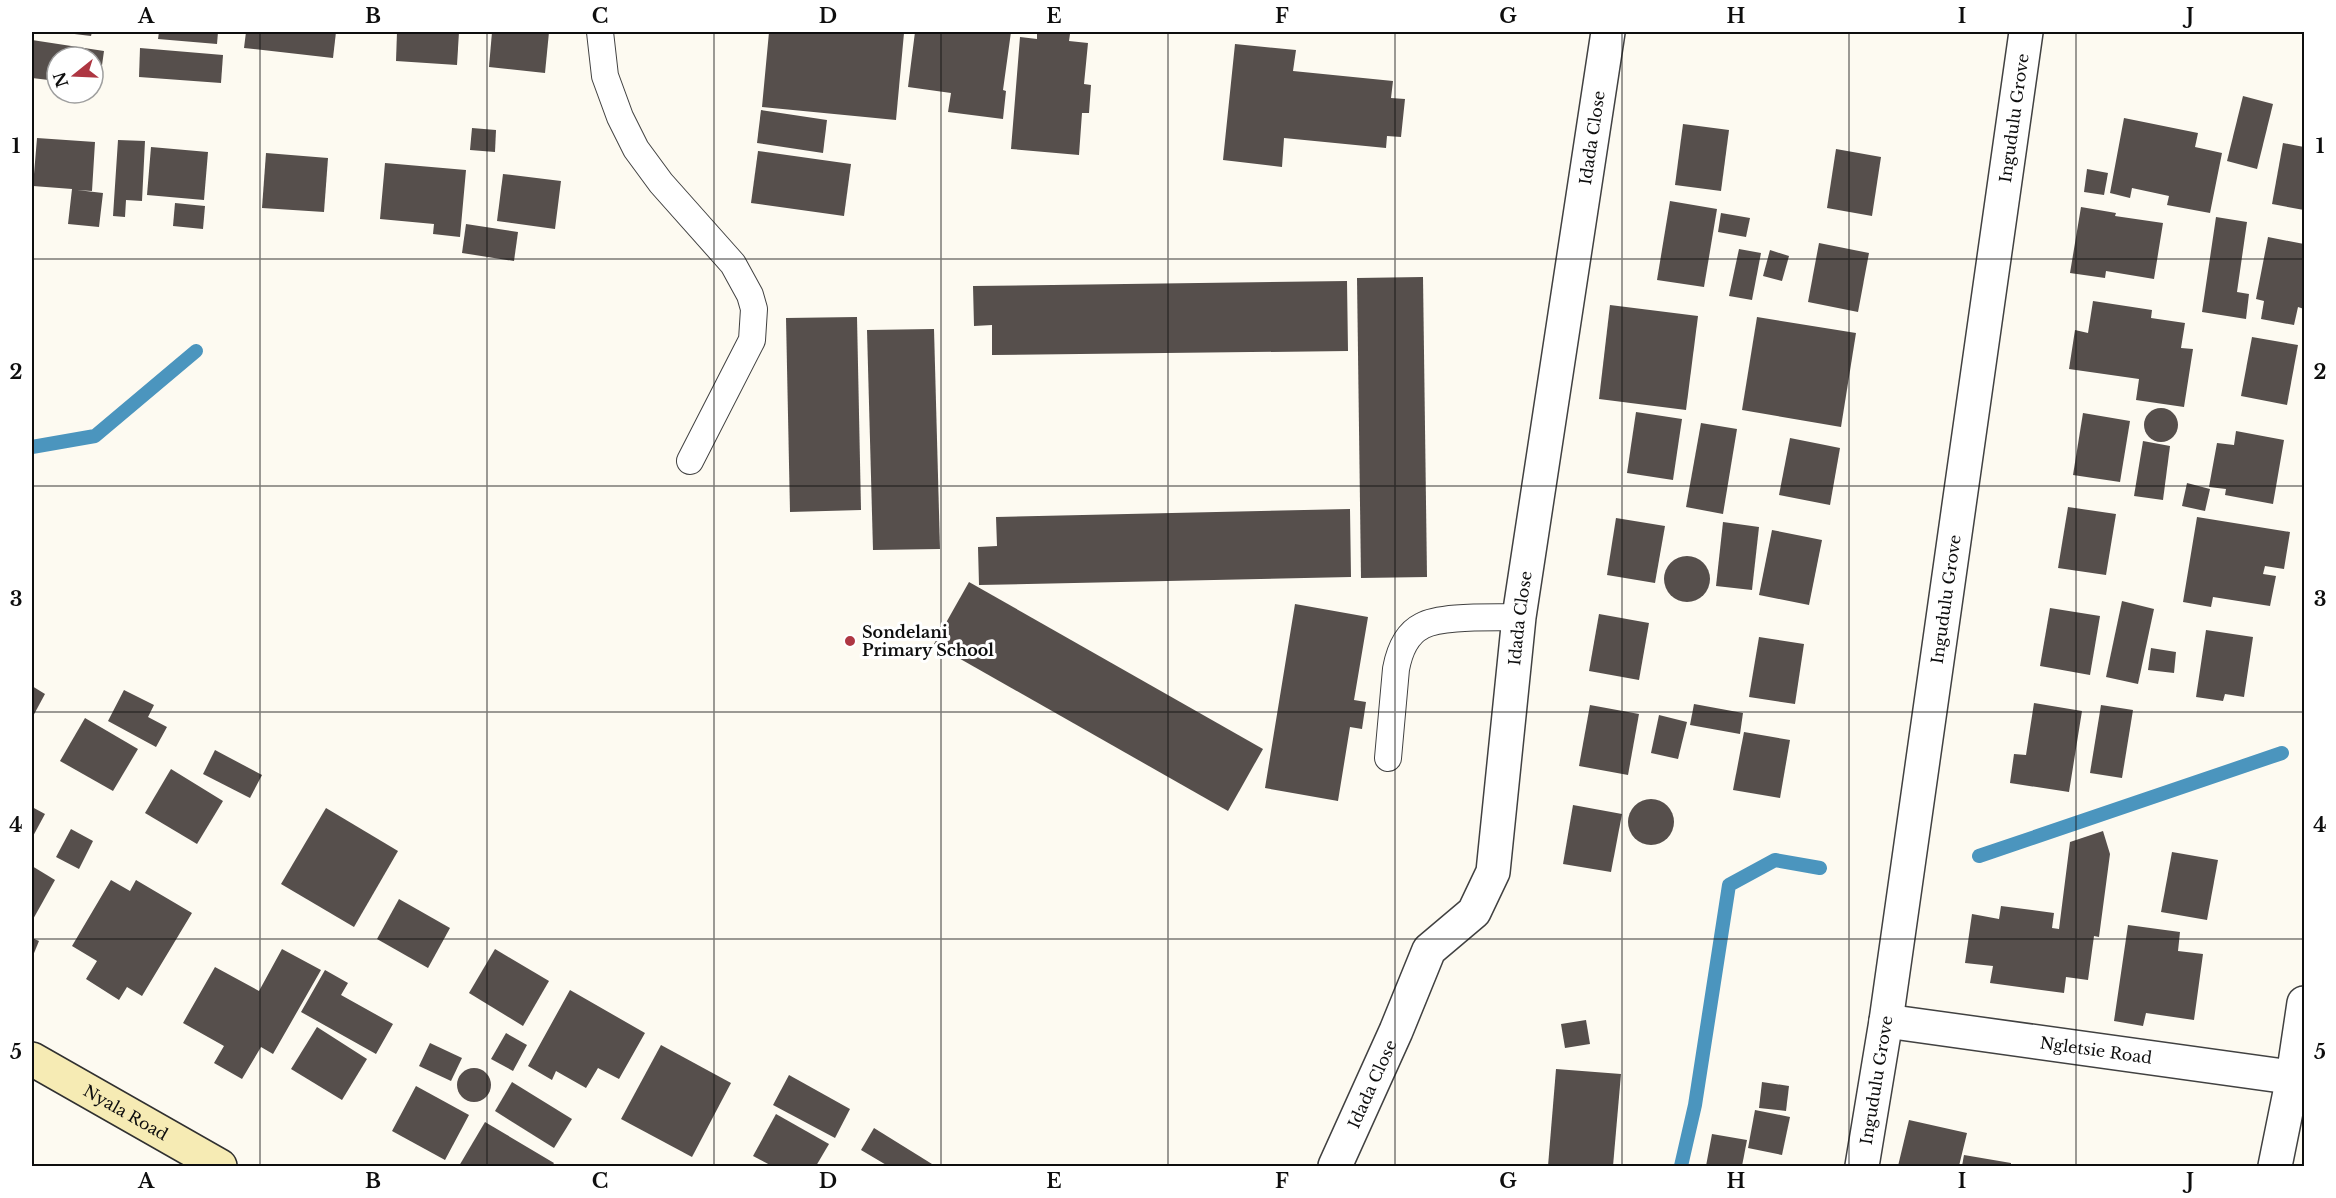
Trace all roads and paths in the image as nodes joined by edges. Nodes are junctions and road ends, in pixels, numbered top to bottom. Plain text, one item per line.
1 (600, 32) edge
2 (1608, 32) edge
3 (2026, 32) edge
4 (690, 461) dead end
5 (1519, 617) junction
6 (1388, 758) dead end
7 (2304, 1003) edge
8 (1886, 1021) junction
9 (32, 1059) edge
10 (2299, 1078) edge
11 (204, 1163) edge
12 (1335, 1167) edge
13 (1862, 1167) edge
14 (2275, 1167) edge

1 - 4 lane
2 - 5 street, Idada Close
3 - 8 street, Ingudulu Grove
5 - 6 lane
5 - 12 street, Idada Close
7 - 10 street
8 - 10 street, Ngletsie Road
8 - 13 street, Ingudulu Grove
9 - 11 street, Nyala Road
10 - 14 street

